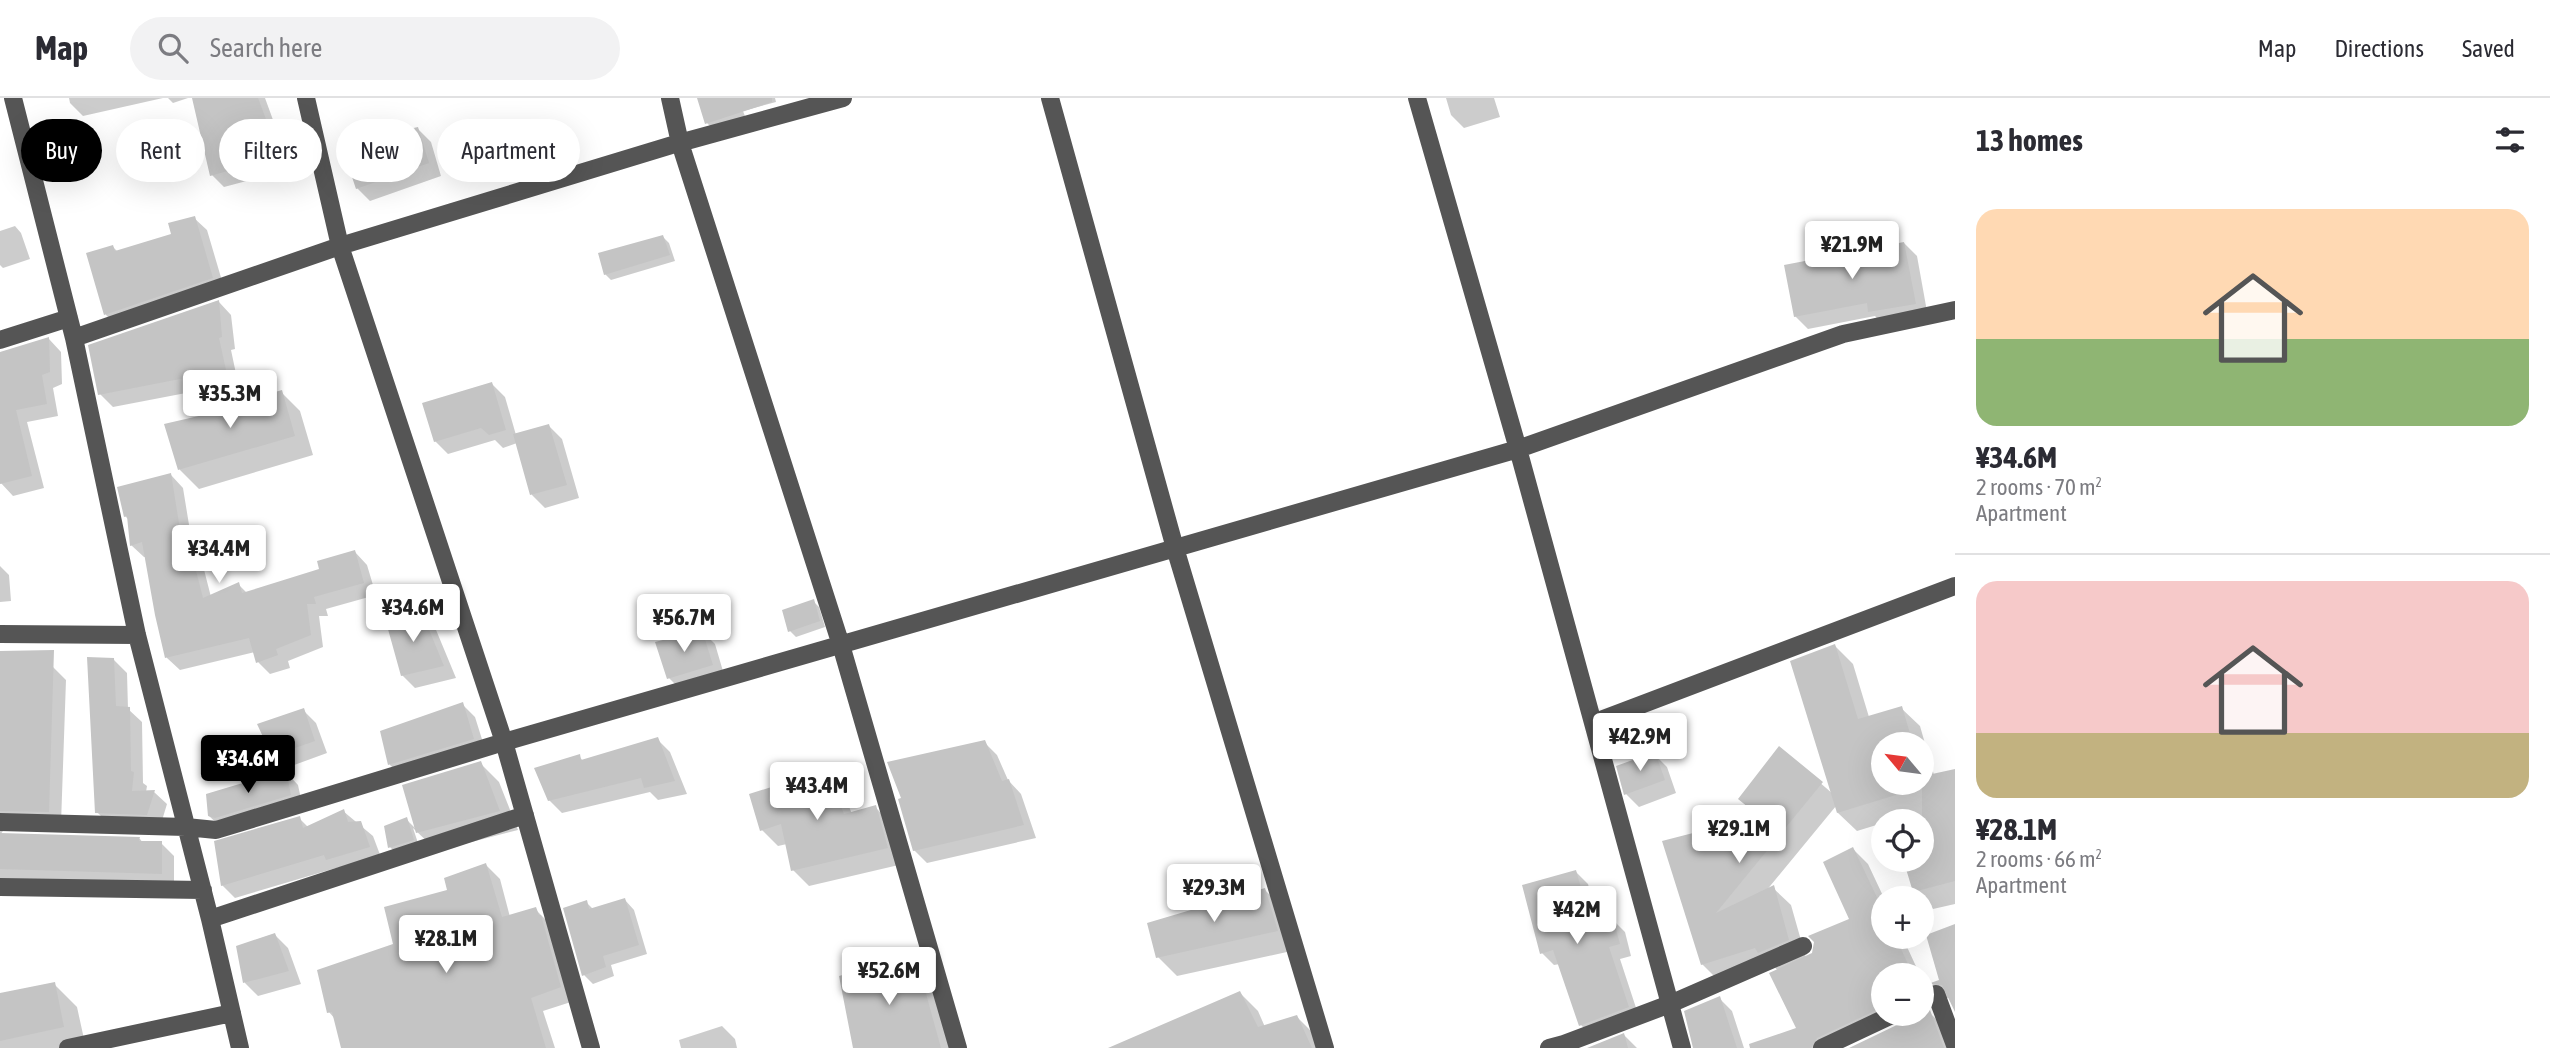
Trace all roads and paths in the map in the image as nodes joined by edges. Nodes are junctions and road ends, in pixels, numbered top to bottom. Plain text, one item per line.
1 (13, 98) edge
2 (306, 98) edge
3 (670, 98) edge
4 (843, 98) edge
5 (1050, 98) edge
6 (1417, 98) edge
7 (680, 143) junction
8 (340, 246) junction
9 (1955, 310) edge
10 (69, 318) junction
11 (74, 338) junction
12 (0, 340) edge
13 (1518, 449) junction
14 (1175, 548) junction
15 (1955, 586) edge
16 (0, 634) edge
17 (137, 635) junction
18 (841, 645) junction
19 (1593, 723) junction
20 (504, 742) junction
21 (524, 815) junction
22 (0, 822) edge
23 (186, 827) junction
24 (0, 887) edge
25 (203, 890) junction
26 (210, 919) junction
27 (1803, 946) dead end
28 (1934, 995) edge
29 (1670, 1004) junction
30 (232, 1013) junction
31 (1871, 1025) edge
32 (1955, 1045) edge
33 (68, 1048) edge
34 (240, 1048) edge
35 (591, 1048) edge
36 (958, 1048) edge
37 (1325, 1048) edge
38 (1549, 1048) edge
39 (1682, 1048) edge
40 (1822, 1048) edge

1 - 10 street
2 - 8 street
3 - 7 street
4 - 7 street
5 - 14 street
6 - 13 street
7 - 8 street
7 - 18 street
8 - 11 street
8 - 20 street
9 - 13 street
10 - 11 street
10 - 12 street
11 - 17 street
13 - 14 street
13 - 19 street
14 - 18 street
14 - 37 street
15 - 19 street
16 - 17 street
17 - 23 street
18 - 20 street
18 - 36 street
19 - 29 street
20 - 21 street
20 - 23 street
21 - 26 street
21 - 35 street
22 - 23 street
23 - 25 street
24 - 25 street
25 - 26 street
26 - 30 street
27 - 29 street
28 - 32 street
29 - 38 street
29 - 39 street
30 - 33 street
30 - 34 street
31 - 40 street

